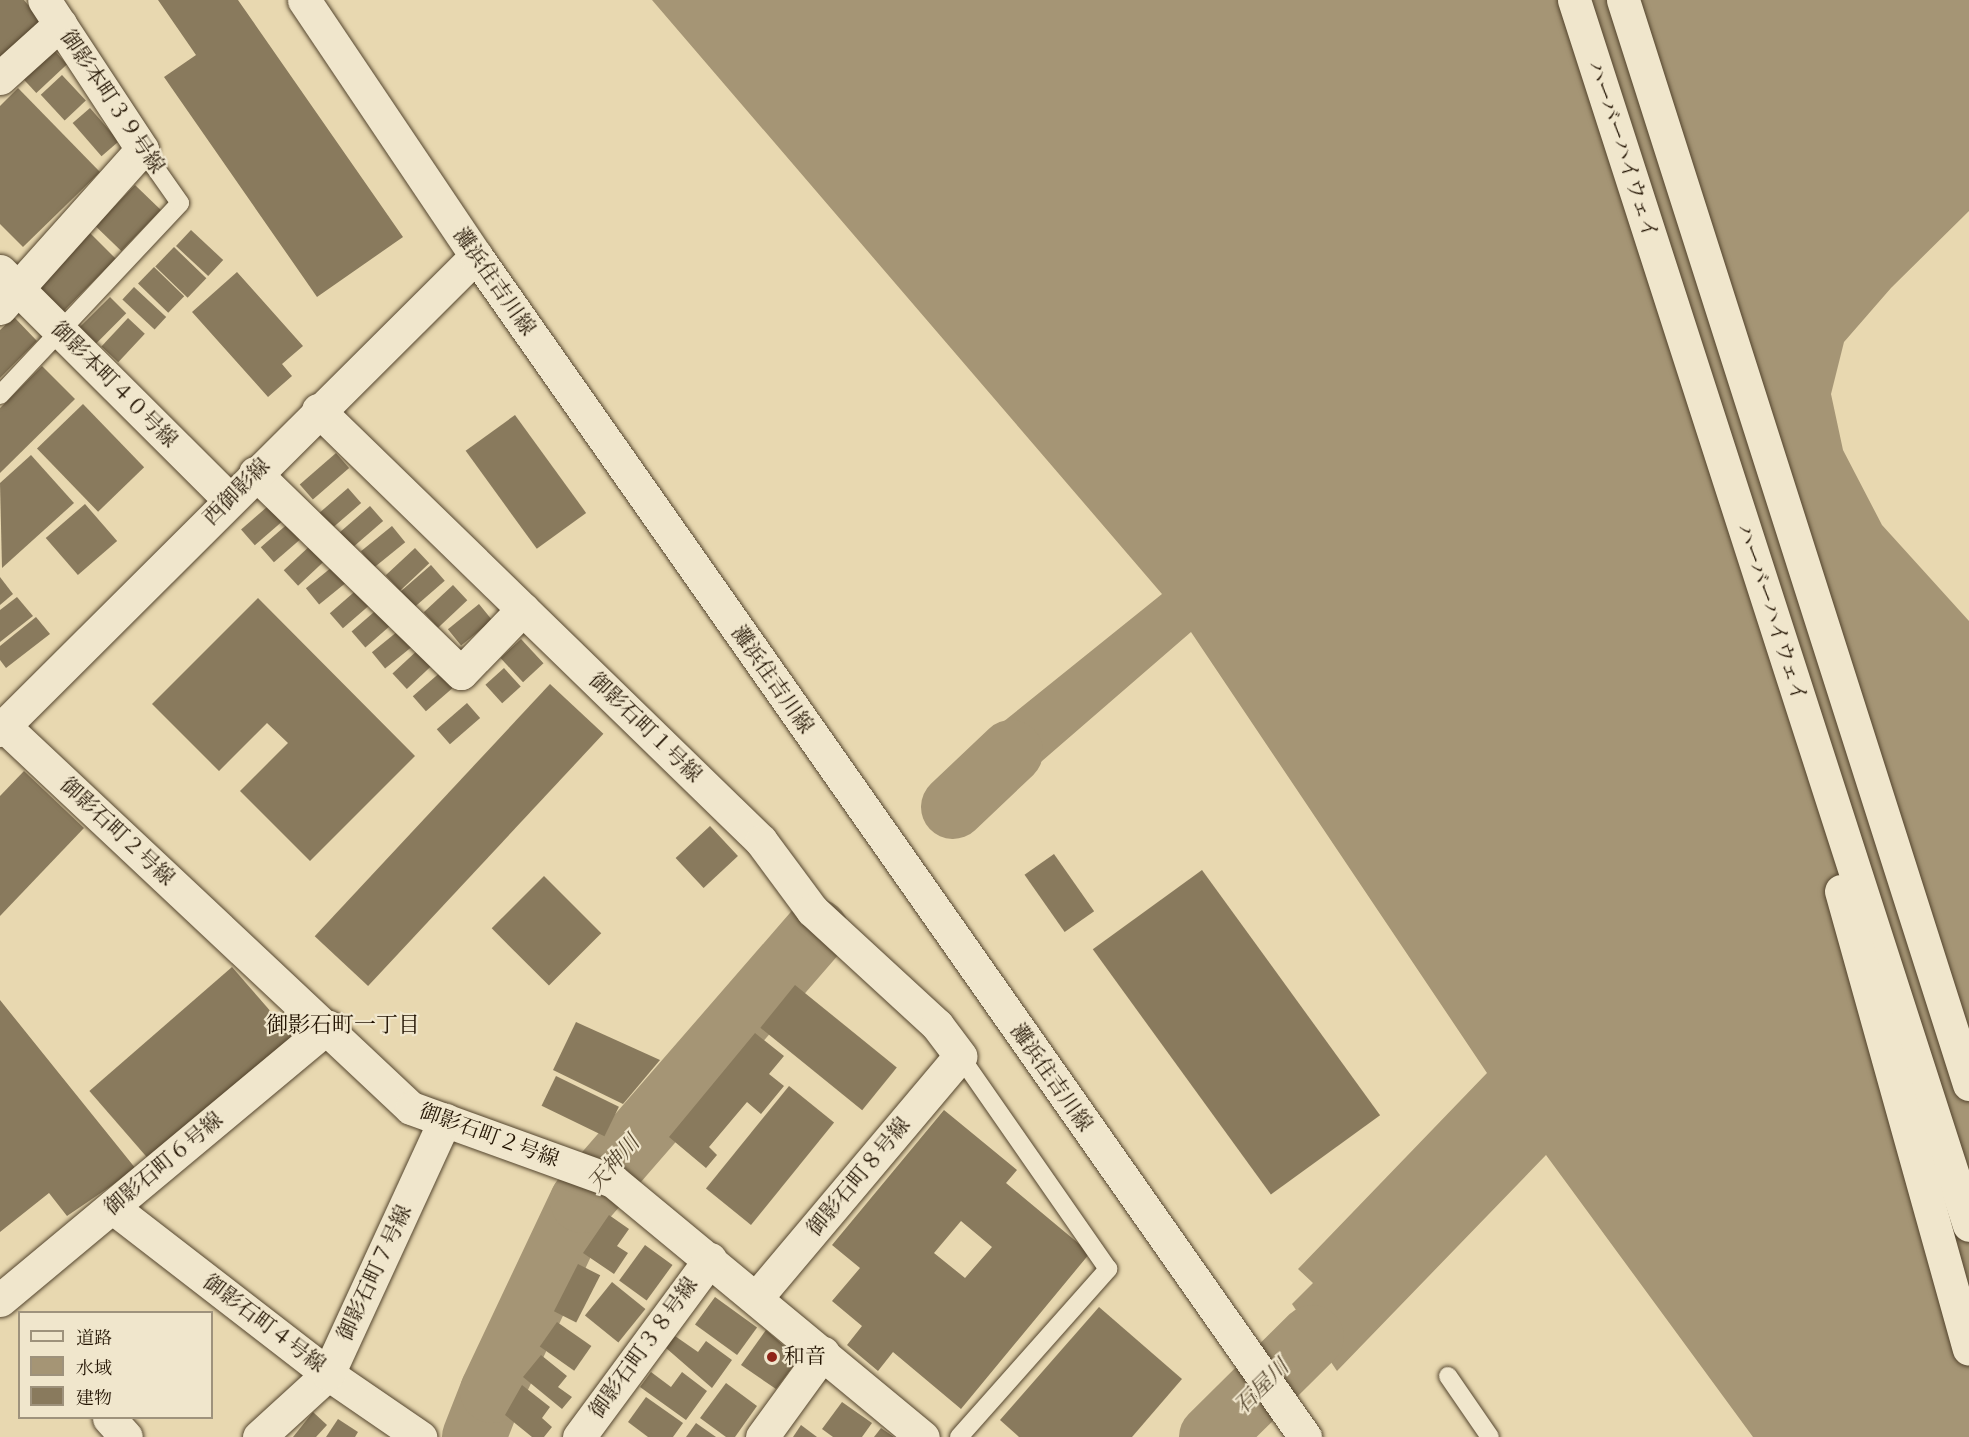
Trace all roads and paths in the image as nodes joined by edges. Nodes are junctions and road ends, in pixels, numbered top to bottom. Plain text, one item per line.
1 (304, 0) edge
2 (1574, 0) edge
3 (1623, 0) edge
4 (52, 12) edge
5 (0, 78) edge
6 (142, 149) junction
7 (476, 256) junction
8 (6, 289) edge
9 (60, 331) junction
10 (0, 395) edge
11 (318, 410) junction
12 (255, 473) junction
13 (229, 499) junction
14 (523, 609) junction
15 (6, 714) edge
16 (1854, 724) junction
17 (1810, 734) junction
18 (1969, 1026) edge
19 (328, 1028) junction
20 (960, 1056) junction
21 (1969, 1083) edge
22 (445, 1120) junction
23 (112, 1208) junction
24 (1969, 1225) edge
25 (710, 1259) junction
26 (757, 1297) junction
27 (7, 1305) edge
28 (1969, 1348) edge
29 (823, 1353) junction
30 (328, 1374) junction
31 (1448, 1376) dead end
32 (110, 1419) edge
33 (1300, 1431) edge
34 (126, 1437) edge
35 (259, 1437) edge
36 (420, 1437) edge
37 (579, 1437) edge
38 (762, 1437) edge
39 (923, 1437) edge
40 (958, 1437) edge
41 (1490, 1437) edge

1 - 7 street, 灘浜住吉川線
2 - 17 street, ハーバーハイウェイ
3 - 16 street
4 - 5 street
4 - 6 street, 御影本町３９号線
6 - 8 street
6 - 9 lane, 御影本町３９号線
7 - 11 street, 西御影線
7 - 33 street, 灘浜住吉川線
8 - 9 street, 御影本町４０号線
9 - 10 lane
9 - 13 street, 御影本町４０号線
11 - 12 street, 西御影線
11 - 14 street, 御影石町１号線
12 - 13 street, 西御影線
12 - 14 street
13 - 15 street, 西御影線
14 - 20 street, 御影石町１号線
15 - 19 street, 御影石町２号線
16 - 18 street
16 - 21 street
17 - 24 street, ハーバーハイウェイ
17 - 28 street
19 - 22 street, 御影石町２号線
19 - 23 street, 御影石町６号線
20 - 26 street, 御影石町８号線
20 - 40 lane
22 - 25 street, 御影石町２号線
22 - 30 street, 御影石町７号線
23 - 27 street, 御影石町６号線
23 - 30 street, 御影石町４号線
25 - 26 street, 御影石町２号線
25 - 37 street, 御影石町３８号線
26 - 29 street, 御影石町２号線
29 - 38 street
29 - 39 street, 御影石町２号線
30 - 35 street, 御影石町７号線
30 - 36 street, 御影石町４号線
31 - 41 lane
32 - 34 street

